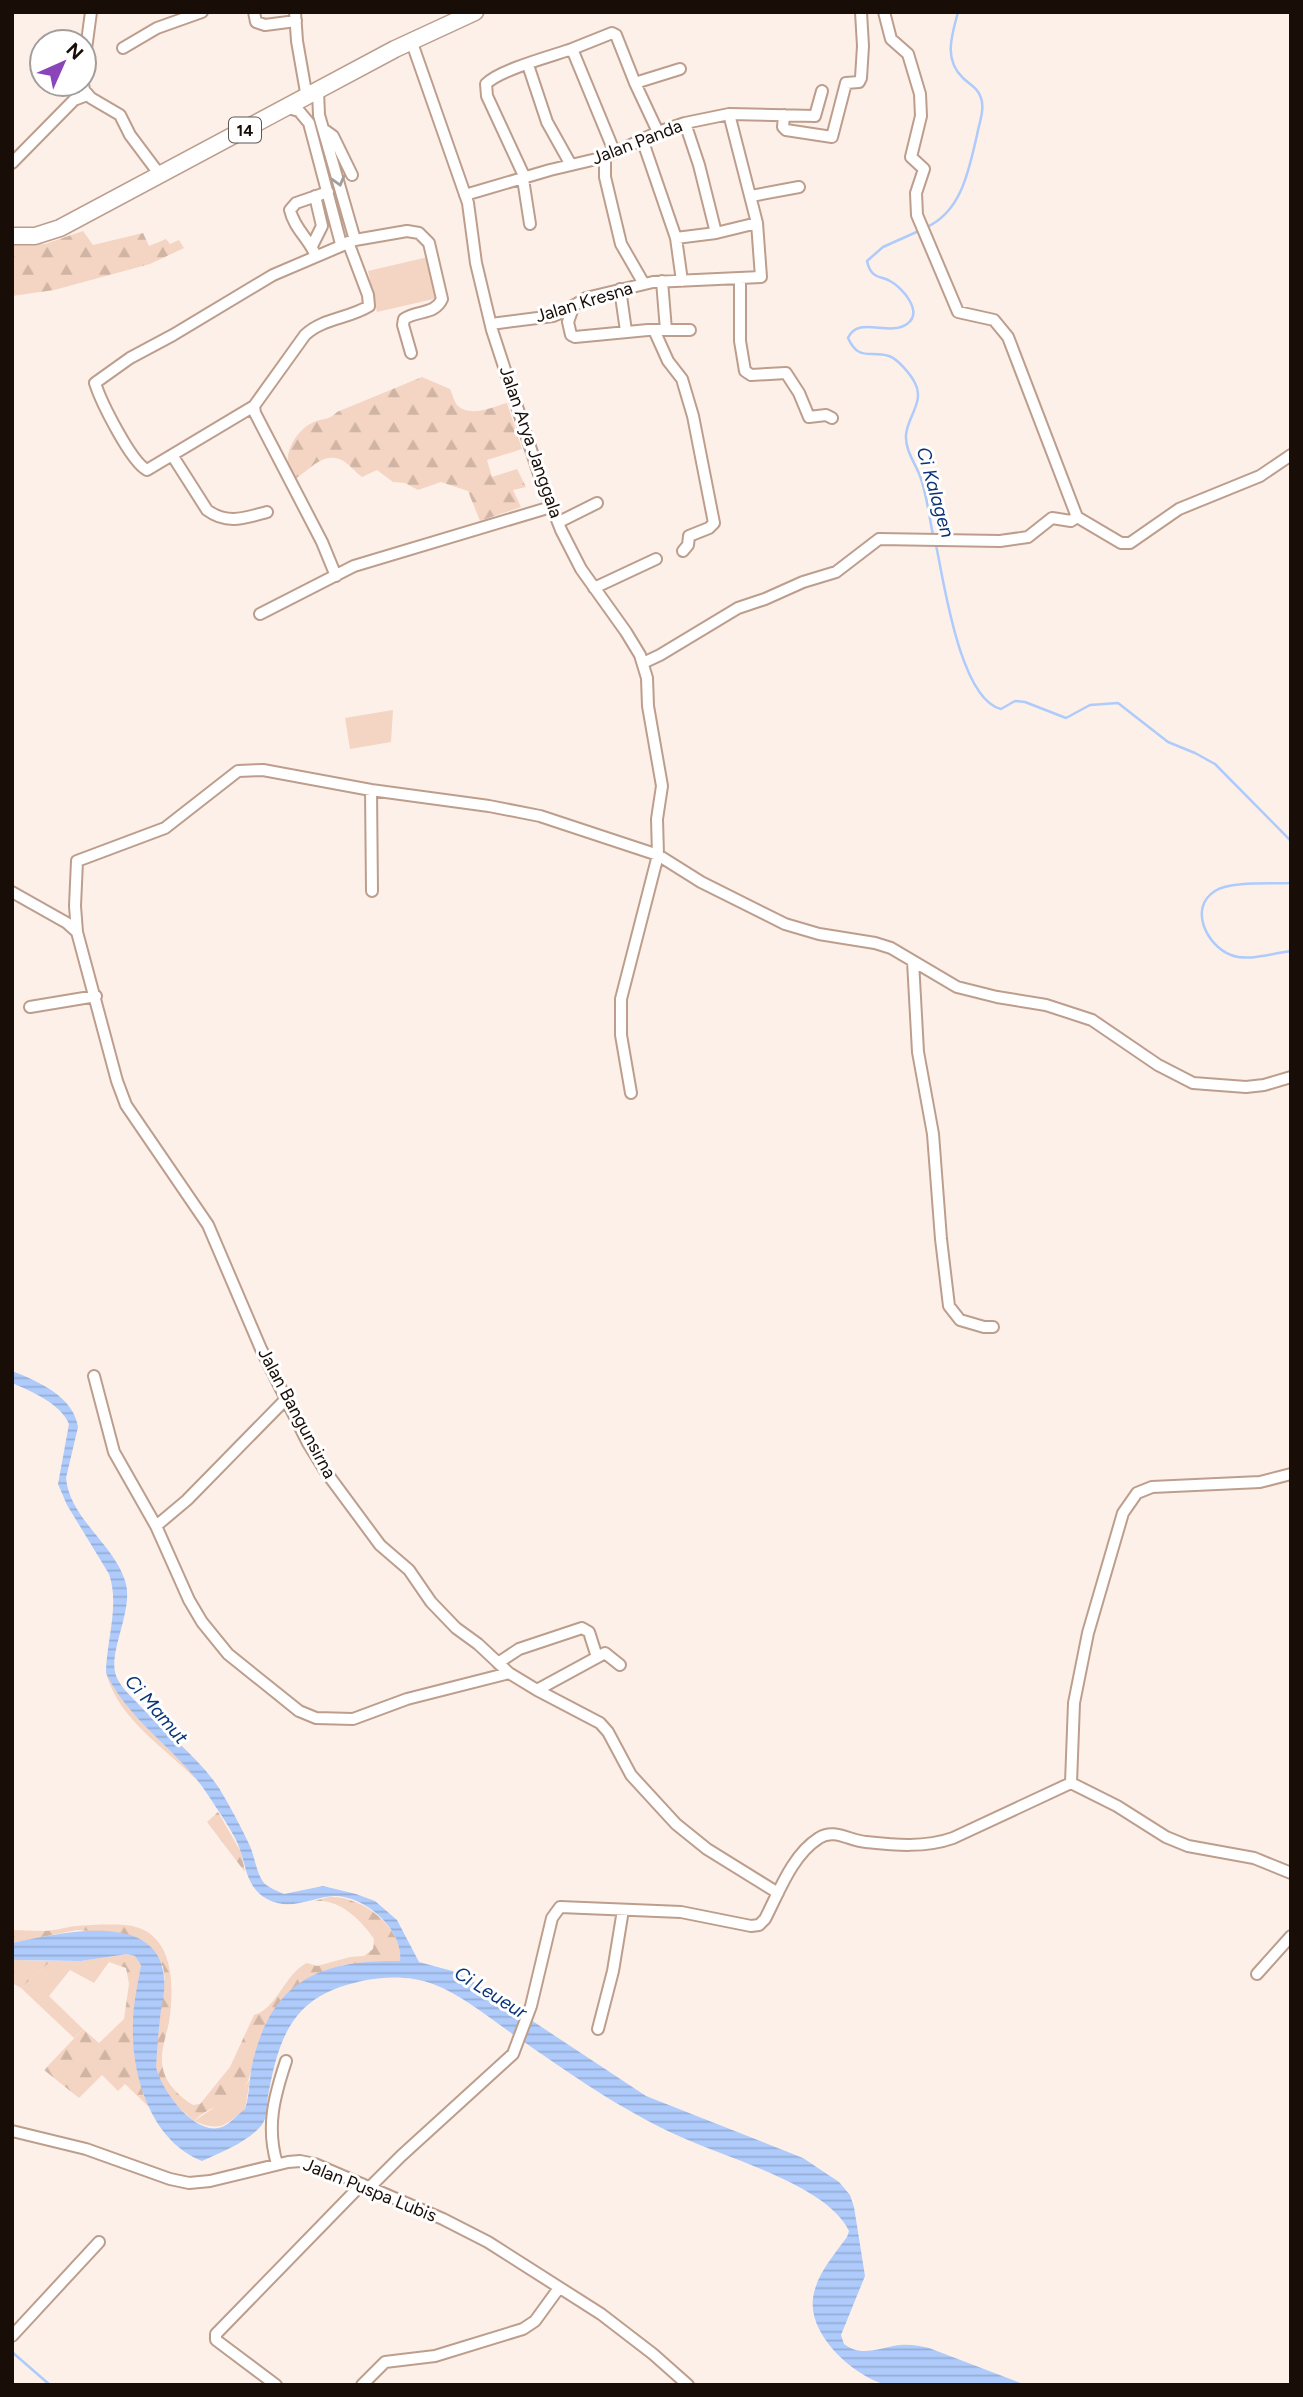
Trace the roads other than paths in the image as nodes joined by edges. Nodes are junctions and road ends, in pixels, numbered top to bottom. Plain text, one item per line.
1 (164, 12) edge
2 (202, 12) edge
3 (254, 12) edge
4 (475, 12) edge
5 (861, 12) edge
6 (884, 12) edge
7 (296, 17) edge
8 (167, 25) junction
9 (412, 43) junction
10 (123, 48) dead end
11 (572, 49) junction
12 (528, 65) junction
13 (680, 69) dead end
14 (635, 83) junction
15 (822, 91) dead end
16 (312, 94) junction
17 (76, 98) edge
18 (97, 98) edge
19 (288, 108) junction
20 (729, 114) junction
21 (784, 115) junction
22 (685, 123) junction
23 (324, 130) junction
24 (658, 132) junction
25 (642, 139) junction
26 (610, 154) junction
27 (12, 163) edge
28 (570, 165) junction
29 (160, 175) junction
30 (352, 175) dead end
31 (524, 178) junction
32 (799, 187) dead end
33 (328, 192) junction
34 (465, 195) junction
35 (315, 196) junction
36 (751, 196) junction
37 (757, 223) junction
38 (530, 224) dead end
39 (716, 233) junction
40 (12, 236) edge
41 (676, 238) junction
42 (348, 242) junction
43 (314, 251) junction
44 (740, 279) junction
45 (662, 281) junction
46 (682, 281) junction
47 (643, 284) junction
48 (620, 289) junction
49 (574, 305) junction
50 (491, 324) junction
51 (654, 330) junction
52 (666, 330) junction
53 (690, 330) dead end
54 (626, 331) junction
55 (411, 353) dead end
56 (254, 406) junction
57 (832, 418) dead end
58 (172, 455) junction
59 (1291, 455) edge
60 (597, 503) dead end
61 (551, 507) junction
62 (267, 512) dead end
63 (1077, 517) junction
64 (559, 522) junction
65 (683, 551) dead end
66 (656, 559) dead end
67 (336, 576) junction
68 (594, 588) junction
69 (260, 614) dead end
70 (643, 663) junction
71 (371, 790) junction
72 (658, 855) junction
73 (372, 891) dead end
74 (12, 892) edge
75 (77, 932) junction
76 (913, 961) junction
77 (96, 996) junction
78 (30, 1007) dead end
79 (1291, 1077) edge
80 (631, 1093) dead end
81 (993, 1327) dead end
82 (94, 1376) dead end
83 (286, 1399) junction
84 (1291, 1474) edge
85 (156, 1526) junction
86 (597, 1657) junction
87 (498, 1662) junction
88 (620, 1665) dead end
89 (509, 1673) junction
90 (537, 1690) junction
91 (1071, 1783) junction
92 (1291, 1873) edge
93 (778, 1893) junction
94 (623, 1910) junction
95 (1291, 1936) edge
96 (1257, 1974) dead end
97 (598, 2029) dead end
98 (286, 2061) dead end
99 (12, 2131) edge
100 (277, 2164) junction
101 (366, 2185) junction
102 (99, 2242) dead end
103 (559, 2288) junction
104 (12, 2336) edge
105 (276, 2385) edge
106 (362, 2385) edge
107 (688, 2385) edge

1 - 8 street
2 - 8 street
3 - 7 street
4 - 9 highway, 14
5 - 21 street
6 - 63 street
7 - 16 street
8 - 10 street
9 - 16 highway, 14
9 - 34 street, Jalan Arya Janggala
11 - 12 street
11 - 14 street
11 - 26 street
12 - 28 street
12 - 31 street
13 - 14 street
14 - 24 street
15 - 21 street, Jalan Panda
16 - 19 highway, 14
16 - 23 street
17 - 27 street
18 - 29 street
19 - 29 highway, 14
19 - 33 street
20 - 21 street, Jalan Panda
20 - 22 street, Jalan Panda
20 - 36 street
22 - 24 street, Jalan Panda
22 - 39 street
23 - 30 street
23 -> 42 street
24 - 25 street, Jalan Panda
25 - 26 street, Jalan Panda
25 - 41 street
26 - 28 street, Jalan Panda
26 - 47 street
28 - 31 street, Jalan Panda
29 - 40 highway, 14
31 - 34 street, Jalan Panda
31 - 38 street
32 - 36 street
33 - 35 street
33 - 42 street
34 - 50 street, Jalan Arya Janggala
35 - 43 street
35 - 43 street
36 - 37 street
37 - 39 street
37 - 44 street
39 - 41 street
41 - 46 street
42 - 43 street
42 - 55 street
42 - 56 street
43 - 58 street
44 - 46 street, Jalan Kresna
44 - 57 street
45 - 46 street, Jalan Kresna
45 - 47 street, Jalan Kresna
45 - 52 street
47 - 48 street, Jalan Kresna
48 - 49 street, Jalan Kresna
48 - 54 street
49 - 50 street, Jalan Kresna
49 - 54 street
50 - 61 street, Jalan Arya Janggala
51 - 52 street
51 - 54 street
51 - 65 street
52 - 53 street
56 - 58 street
56 - 67 street
58 - 62 street
59 - 63 street
60 - 64 street
61 - 64 street, Jalan Arya Janggala
61 - 67 street
63 - 70 street
64 - 68 street, Jalan Arya Janggala
66 - 68 street
67 - 69 street
68 - 70 street, Jalan Arya Janggala
70 - 72 street, Jalan Arya Janggala
71 - 72 street
71 - 73 street
71 - 75 street, Jalan Bangunsirna
72 - 76 street
72 - 80 street, Jalan Arya Janggala
74 - 75 street
75 - 77 street, Jalan Bangunsirna
76 - 79 street
76 - 81 street
77 - 78 street
77 - 83 street, Jalan Bangunsirna
82 - 85 street
83 - 85 street
83 - 87 street, Jalan Bangunsirna
84 - 91 street
85 - 89 street
86 - 87 street
86 - 88 street
86 - 90 street
87 - 89 street, Jalan Bangunsirna
89 - 90 street, Jalan Bangunsirna
90 - 93 street, Jalan Bangunsirna
91 - 92 street
91 - 93 street
93 - 94 street
94 - 97 street
94 - 101 street
95 - 96 street
98 - 100 street
99 - 100 street, Jalan Puspa Lubis
100 - 101 street, Jalan Puspa Lubis
101 - 103 street, Jalan Puspa Lubis
101 - 105 street
102 - 104 street
103 - 106 street
103 - 107 street, Jalan Puspa Lubis

